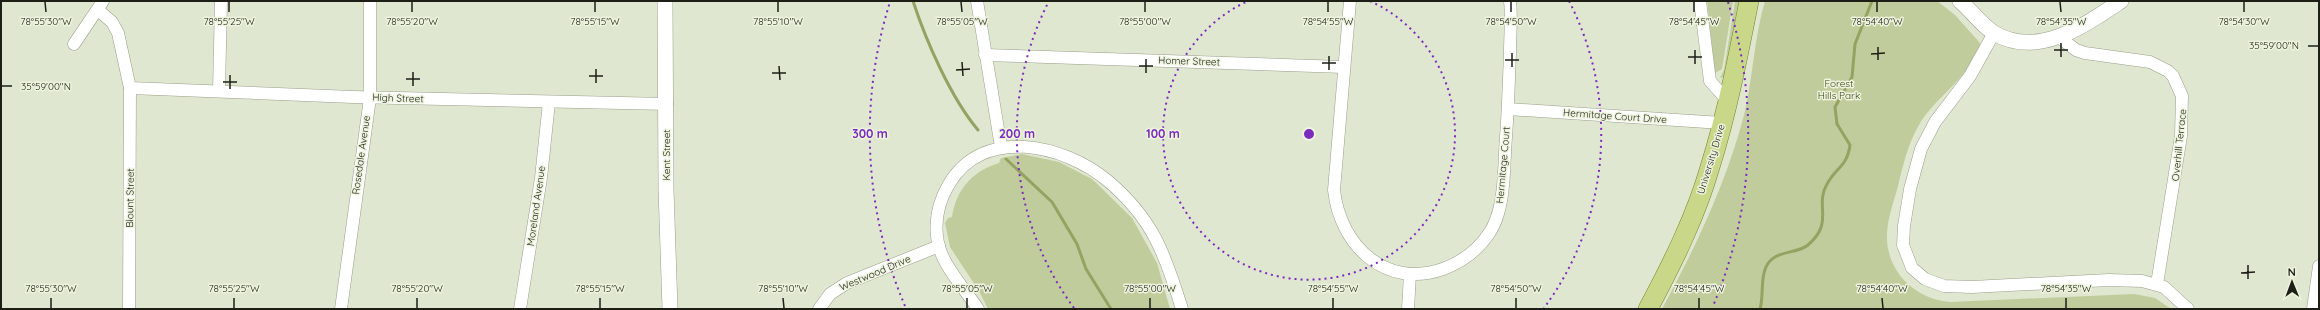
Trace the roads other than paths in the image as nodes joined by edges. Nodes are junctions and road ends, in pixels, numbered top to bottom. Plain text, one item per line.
1 (221, 1) edge
2 (370, 1) edge
3 (665, 1) edge
4 (977, 1) edge
5 (1350, 1) edge
6 (1510, 1) edge
7 (1700, 1) edge
8 (1749, 1) edge
9 (1960, 1) edge
10 (2121, 1) edge
11 (101, 5) edge
12 (1994, 33) junction
13 (2059, 37) junction
14 (74, 44) dead end
15 (985, 55) junction
16 (1344, 67) junction
17 (130, 88) junction
18 (219, 91) junction
19 (370, 98) junction
20 (1727, 100) junction
21 (549, 102) junction
22 (667, 104) junction
23 (1508, 109) junction
24 (1722, 123) junction
25 (1001, 147) junction
26 (939, 246) junction
27 (2319, 266) edge
28 (1410, 274) junction
29 (2157, 284) junction
30 (129, 309) edge
31 (341, 309) edge
32 (520, 309) edge
33 (670, 309) edge
34 (819, 309) edge
35 (978, 309) edge
36 (1182, 309) edge
37 (1408, 309) edge
38 (1648, 309) edge
39 (2188, 309) edge
40 (2313, 309) edge

1 - 18 street
2 - 19 street, Rosedale Avenue
3 - 22 street, Kent Street
4 - 15 street
5 - 16 street, Hermitage Court
6 - 23 street, Hermitage Court
7 - 20 street
8 - 20 main road, University Drive
9 - 12 street
10 - 13 street
11 - 14 street
11 - 17 street, Blount Street
12 - 13 street
12 - 29 street
13 - 29 street, Overhill Terrace
15 - 16 street, Homer Street
15 - 25 street
16 - 28 street, Hermitage Court
17 - 18 street, High Street
17 - 30 street, Blount Street
18 - 19 street, High Street
19 - 21 street, High Street
19 - 31 street, Rosedale Avenue
20 - 24 main road, University Drive
21 - 22 street, High Street
21 - 32 street, Moreland Avenue
22 - 33 street, Kent Street
23 - 24 street, Hermitage Court Drive
23 - 28 street, Hermitage Court
24 - 38 main road, University Drive
25 - 26 street
25 - 36 street
26 - 34 street, Westwood Drive
26 - 35 street
27 - 40 street
28 - 37 street
29 - 39 street

